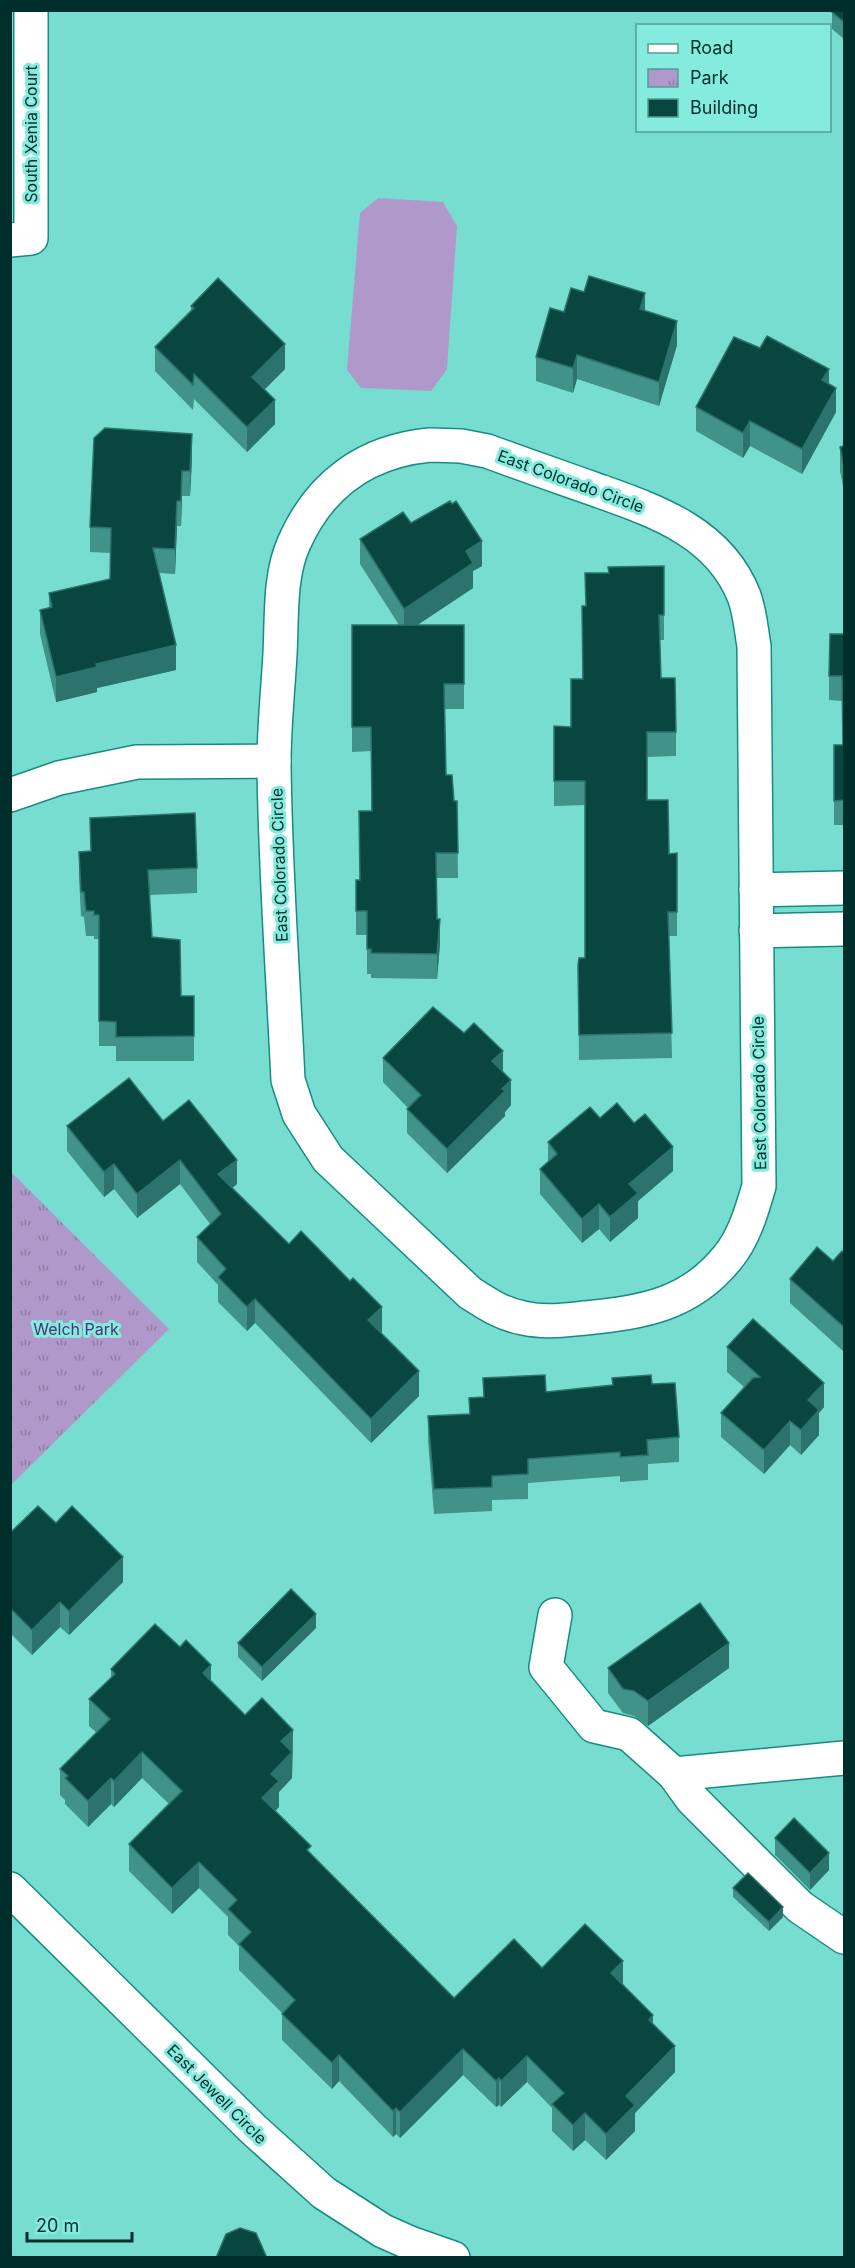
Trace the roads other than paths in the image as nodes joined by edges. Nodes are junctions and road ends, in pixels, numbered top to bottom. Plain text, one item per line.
1 (31, 10) edge
2 (10, 240) edge
3 (274, 761) junction
4 (10, 795) edge
5 (844, 888) edge
6 (756, 890) junction
7 (844, 929) edge
8 (756, 931) junction
9 (555, 1615) dead end
10 (844, 1758) edge
11 (674, 1774) junction
12 (10, 1889) edge
13 (844, 1936) edge
14 (453, 2258) edge

1 - 2 street, South Xenia Court
3 - 4 street
3 - 6 street, East Colorado Circle
3 - 8 street, East Colorado Circle
5 - 6 street
6 - 8 street, East Colorado Circle
7 - 8 street
9 - 11 street
10 - 11 street
11 - 13 street
12 - 14 street, East Jewell Circle

